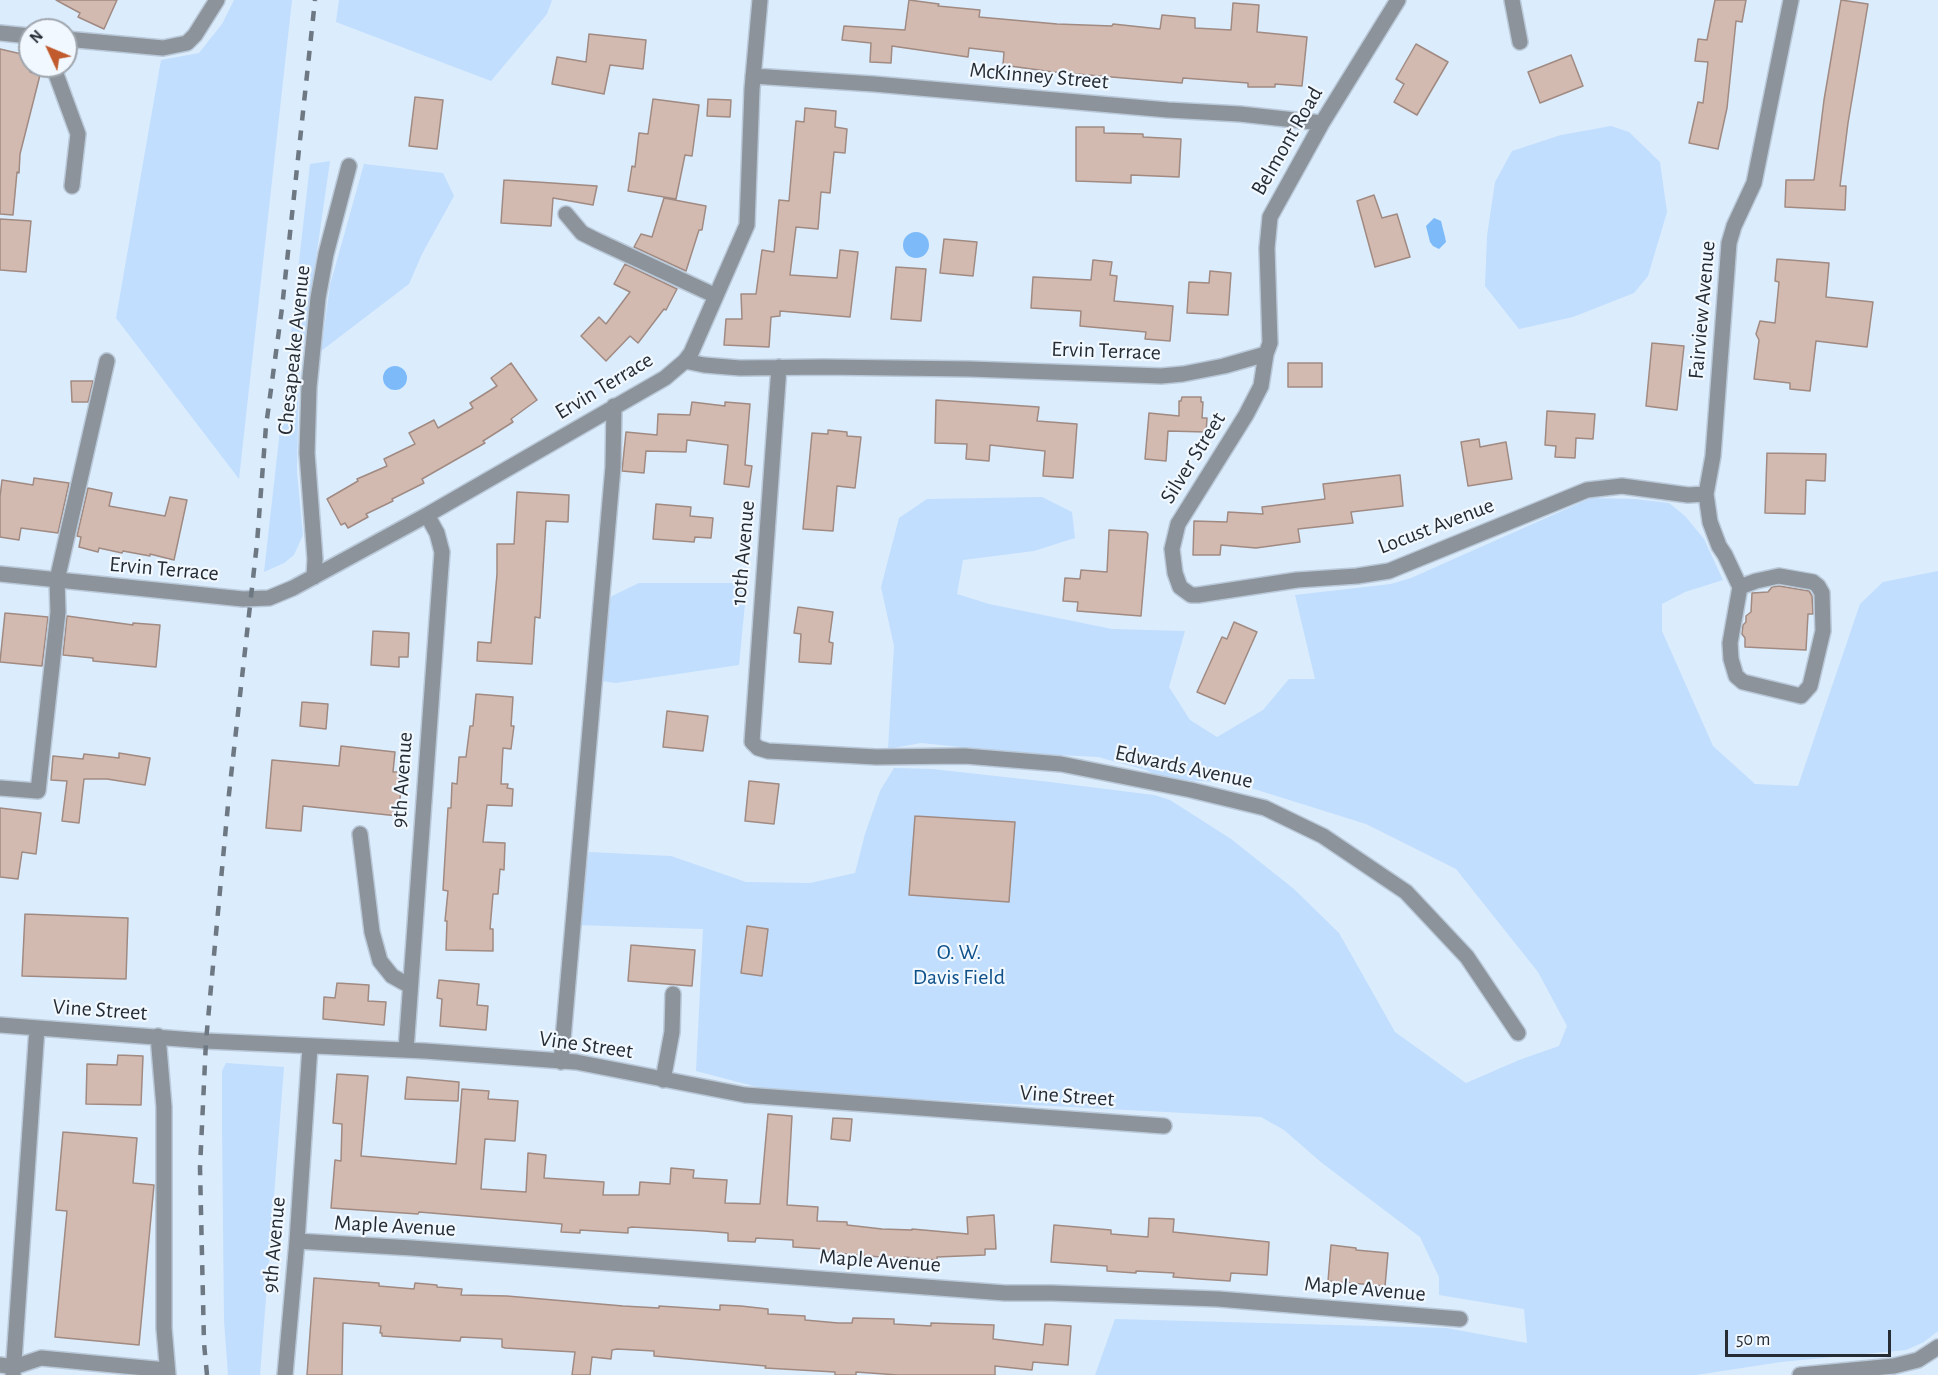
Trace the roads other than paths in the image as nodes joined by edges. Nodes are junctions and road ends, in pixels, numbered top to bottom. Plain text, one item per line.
1 (217, 0) edge
2 (760, 0) edge
3 (1398, 0) edge
4 (1512, 0) edge
5 (1791, 0) edge
6 (0, 33) edge
7 (18, 35) edge
8 (78, 40) edge
9 (1520, 42) dead end
10 (753, 76) junction
11 (57, 78) edge
12 (1322, 123) junction
13 (349, 165) dead end
14 (72, 186) dead end
15 (566, 214) dead end
16 (716, 296) junction
17 (1266, 354) junction
18 (107, 361) dead end
19 (685, 361) junction
20 (779, 367) junction
21 (614, 406) junction
22 (1706, 494) junction
23 (427, 515) junction
24 (0, 574) edge
25 (314, 577) junction
26 (57, 580) junction
27 (1740, 586) junction
28 (1180, 587) joint
29 (752, 742) joint
30 (0, 788) edge
31 (360, 834) dead end
32 (411, 986) junction
33 (674, 994) dead end
34 (0, 1025) edge
35 (38, 1028) junction
36 (1518, 1033) dead end
37 (158, 1036) junction
38 (310, 1046) junction
39 (406, 1050) junction
40 (561, 1062) junction
41 (663, 1080) junction
42 (1164, 1126) dead end
43 (297, 1241) junction
44 (1460, 1320) dead end
45 (1938, 1347) edge
46 (9, 1369) edge
47 (167, 1372) edge
48 (285, 1375) edge
49 (1800, 1375) edge

1 - 8 street
2 - 10 street
3 - 12 street, Belmont Road
4 - 9 street
5 - 22 street, Fairview Avenue
6 - 7 street
10 - 12 street, McKinney Street
10 - 16 street
11 - 14 street
12 - 17 street, Belmont Road
13 - 25 street, Chesapeake Avenue
15 - 16 street
16 - 19 street
17 - 20 street, Ervin Terrace
17 - 28 street, Silver Street
18 - 26 street
19 - 20 street, Ervin Terrace
19 - 21 street, Ervin Terrace
20 - 29 street, 10th Avenue
21 - 23 street, Ervin Terrace
21 - 40 street
22 - 27 street, Fairview Avenue
22 - 28 street, Locust Avenue
23 - 25 street, Ervin Terrace
23 - 32 street, 9th Avenue
24 - 26 street, Ervin Terrace
25 - 26 street, Ervin Terrace
26 - 30 street
27 - 27 street
29 - 36 street, Edwards Avenue
31 - 32 street
32 - 39 street, 9th Avenue
33 - 41 street
34 - 35 street, Vine Street
35 - 37 street, Vine Street
35 - 46 street
37 - 38 street, Vine Street
37 - 47 street
38 - 39 street, Vine Street
38 - 43 street, 9th Avenue
39 - 40 street, Vine Street
40 - 41 street, Vine Street
41 - 42 street, Vine Street
43 - 44 street, Maple Avenue
43 - 48 street, 9th Avenue
45 - 49 street
46 - 47 street

